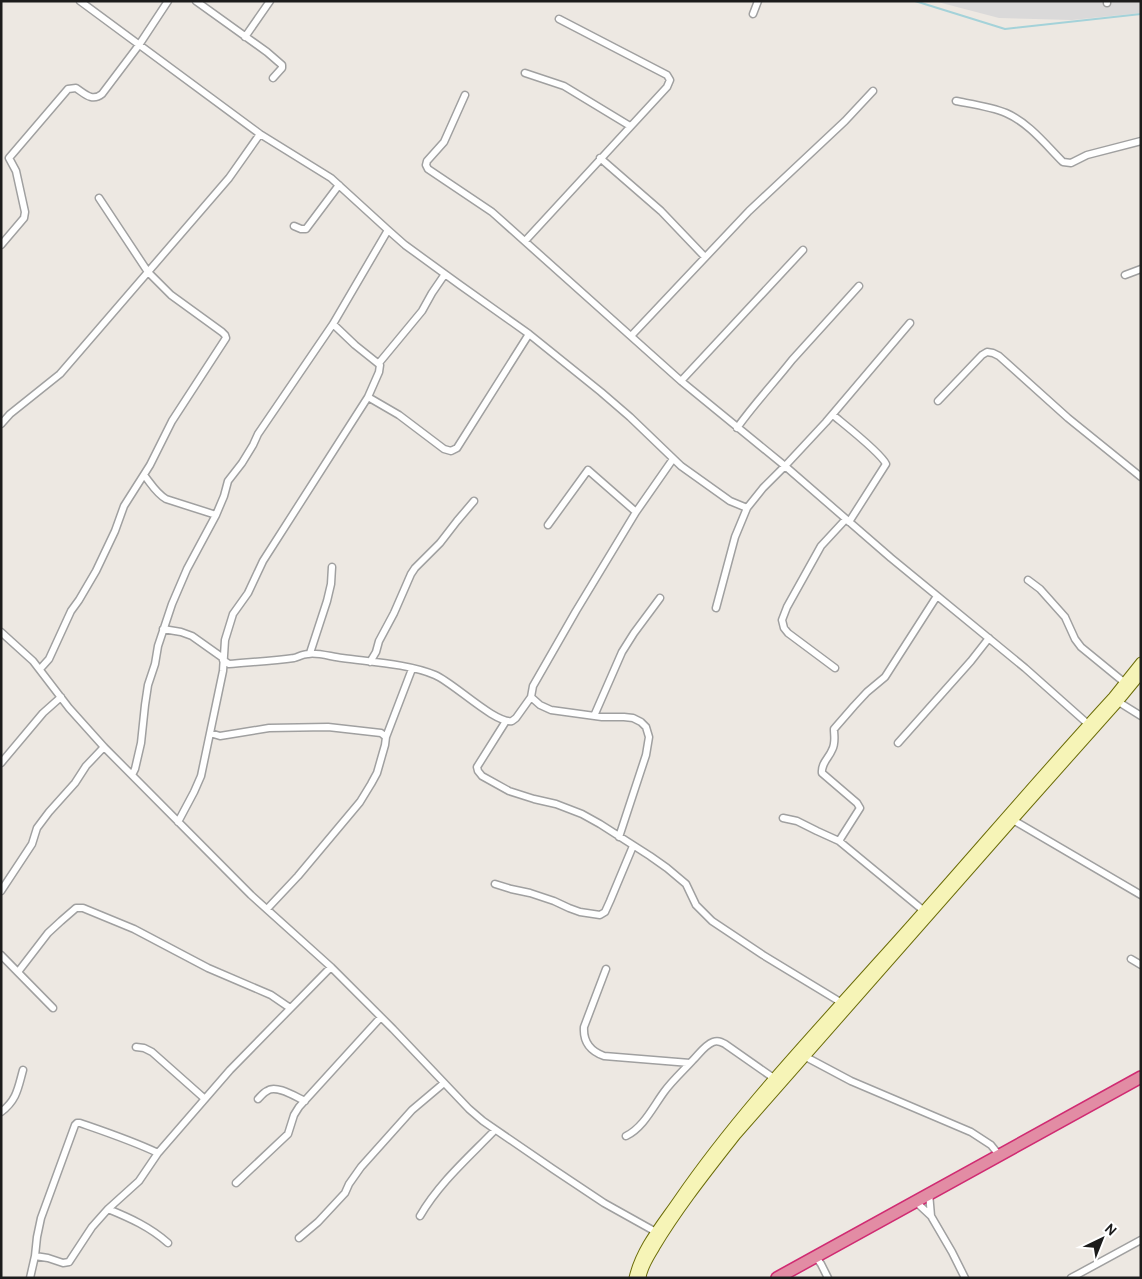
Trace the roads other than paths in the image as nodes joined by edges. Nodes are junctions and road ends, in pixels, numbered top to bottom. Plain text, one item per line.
1 (80, 1) edge
2 (168, 1) edge
3 (196, 1) edge
4 (270, 1) edge
5 (758, 1) edge
6 (754, 14) dead end
7 (559, 19) dead end
8 (245, 37) junction
9 (139, 45) junction
10 (525, 72) dead end
11 (273, 78) dead end
12 (873, 91) dead end
13 (465, 95) dead end
14 (956, 101) dead end
15 (630, 126) junction
16 (260, 134) junction
17 (1141, 141) edge
18 (1, 157) edge
19 (9, 158) junction
20 (600, 158) junction
21 (340, 186) junction
22 (99, 198) dead end
23 (294, 226) dead end
24 (388, 230) junction
25 (524, 241) junction
26 (1, 245) edge
27 (803, 250) dead end
28 (704, 257) junction
29 (1141, 268) edge
30 (148, 272) junction
31 (444, 274) junction
32 (1125, 275) dead end
33 (859, 286) dead end
34 (910, 323) dead end
35 (333, 324) junction
36 (529, 334) junction
37 (631, 336) junction
38 (379, 363) junction
39 (681, 382) junction
40 (368, 397) junction
41 (938, 401) dead end
42 (833, 415) junction
43 (1, 424) edge
44 (737, 428) junction
45 (673, 459) junction
46 (785, 466) junction
47 (144, 476) junction
48 (1141, 477) edge
49 (474, 501) dead end
50 (747, 508) junction
51 (636, 512) junction
52 (216, 515) junction
53 (847, 520) junction
54 (548, 525) dead end
55 (332, 567) dead end
56 (1028, 580) dead end
57 (937, 596) junction
58 (660, 598) dead end
59 (716, 608) dead end
60 (163, 630) junction
61 (1, 632) edge
62 (988, 638) junction
63 (376, 652) junction
64 (310, 653) junction
65 (223, 659) junction
66 (370, 662) junction
67 (1141, 662) edge
68 (378, 663) junction
69 (835, 668) dead end
70 (40, 669) junction
71 (412, 669) junction
72 (1141, 674) edge
73 (1125, 683) junction
74 (62, 697) junction
75 (531, 697) junction
76 (1116, 700) junction
77 (594, 716) junction
78 (1141, 716) edge
79 (506, 721) junction
80 (1088, 724) junction
81 (210, 733) junction
82 (386, 737) junction
83 (898, 743) dead end
84 (104, 747) junction
85 (1, 763) edge
86 (132, 775) junction
87 (783, 818) dead end
88 (178, 822) junction
89 (1007, 822) junction
90 (619, 837) junction
91 (839, 840) junction
92 (632, 846) junction
93 (496, 884) dead end
94 (1, 892) edge
95 (1141, 895) edge
96 (266, 909) junction
97 (924, 911) junction
98 (1, 955) edge
99 (1131, 960) dead end
100 (1141, 965) edge
101 (330, 967) junction
102 (606, 970) dead end
103 (18, 972) junction
104 (842, 1003) junction
105 (53, 1008) dead end
106 (290, 1008) junction
107 (381, 1017) junction
108 (136, 1047) dead end
109 (804, 1056) junction
110 (690, 1063) junction
111 (23, 1070) dead end
112 (1141, 1077) edge
113 (775, 1079) junction
114 (444, 1083) junction
115 (205, 1099) junction
116 (258, 1099) dead end
117 (305, 1101) junction
118 (1, 1112) edge
119 (495, 1130) junction
120 (626, 1136) dead end
121 (158, 1153) junction
122 (999, 1155) junction
123 (236, 1184) dead end
124 (929, 1193) junction
125 (915, 1201) junction
126 (108, 1209) junction
127 (420, 1216) dead end
128 (931, 1216) junction
129 (656, 1232) junction
130 (299, 1238) dead end
131 (1141, 1240) edge
132 (168, 1243) dead end
133 (35, 1256) junction
134 (815, 1256) junction
135 (30, 1278) edge
136 (634, 1278) edge
137 (641, 1278) edge
138 (777, 1278) edge
139 (828, 1278) edge
140 (965, 1278) edge
141 (1071, 1278) edge

1 - 9 street
2 - 9 street
3 - 8 street
4 - 8 street
5 - 6 street
7 - 15 street
8 - 11 street
9 - 16 street
9 - 19 street
10 - 15 street
12 - 28 street
13 - 25 street
14 - 17 street
15 - 20 street
16 - 21 street
16 - 30 street
18 - 19 street
19 - 26 street
20 - 25 street
20 - 28 street
21 - 23 street
21 - 24 street
22 - 30 street
24 - 31 street
24 - 35 street
25 - 37 street
27 - 39 street
28 - 37 street
29 - 32 street
30 - 43 street
30 - 47 street
31 - 36 street
31 - 38 street
33 - 44 street
34 - 42 street
35 - 38 street
35 - 52 street
36 - 40 street
36 - 45 street
37 - 39 street
38 - 40 street
39 - 44 street
40 - 65 street
41 - 48 street
42 - 46 street
42 - 53 street
44 - 46 street
45 - 50 street
45 - 51 street
46 - 50 street
46 - 53 street
47 - 52 street
47 - 70 street
49 - 63 street
50 - 59 street
51 - 54 street
51 - 75 street
52 - 60 street
53 - 57 street
53 - 69 street
55 - 64 street
56 - 73 street
57 - 62 street
57 - 91 street
58 - 77 street
60 - 65 street
60 - 86 street
61 - 70 street
62 - 80 street
62 - 83 street
63 - 66 street
63 - 68 street
64 - 65 street
64 - 66 street
65 - 81 street
66 - 68 street
67 - 73 main road
68 - 71 street
70 - 74 street
71 - 79 street
71 - 82 street
72 - 76 main road
73 - 76 main road
74 - 84 street
74 - 85 street
75 - 77 street
75 - 79 street
76 - 78 street
76 - 80 main road
76 - 89 main road
77 - 90 street
79 - 90 street
80 - 89 main road
81 - 82 street
81 - 88 street
82 - 96 street
84 - 86 street
84 - 94 street
86 - 88 street
87 - 91 street
88 - 96 street
89 - 95 street
89 - 97 main road
89 - 109 main road
90 - 92 street
91 - 97 street
92 - 93 street
92 - 104 street
96 - 101 street
97 - 104 main road
98 - 103 street
99 - 100 street
101 - 106 street
101 - 107 street
102 - 110 street
103 - 105 street
103 - 106 street
104 - 113 main road
106 - 115 street
107 - 114 street
107 - 117 street
108 - 115 street
109 - 122 street
109 - 137 main road
110 - 113 street
110 - 120 street
111 - 118 street
112 - 122 highway
113 - 129 main road
114 - 119 street
114 - 130 street
115 - 121 street
116 - 117 street
117 - 123 street
119 - 127 street
119 - 129 street
121 - 126 street
121 - 133 street
122 - 124 highway
124 - 125 highway
124 - 128 street
125 - 128 street
125 - 134 highway
126 - 132 street
126 - 133 street
128 - 140 street
129 - 136 main road
131 - 141 street
133 - 135 street
134 - 138 highway
134 - 139 street

